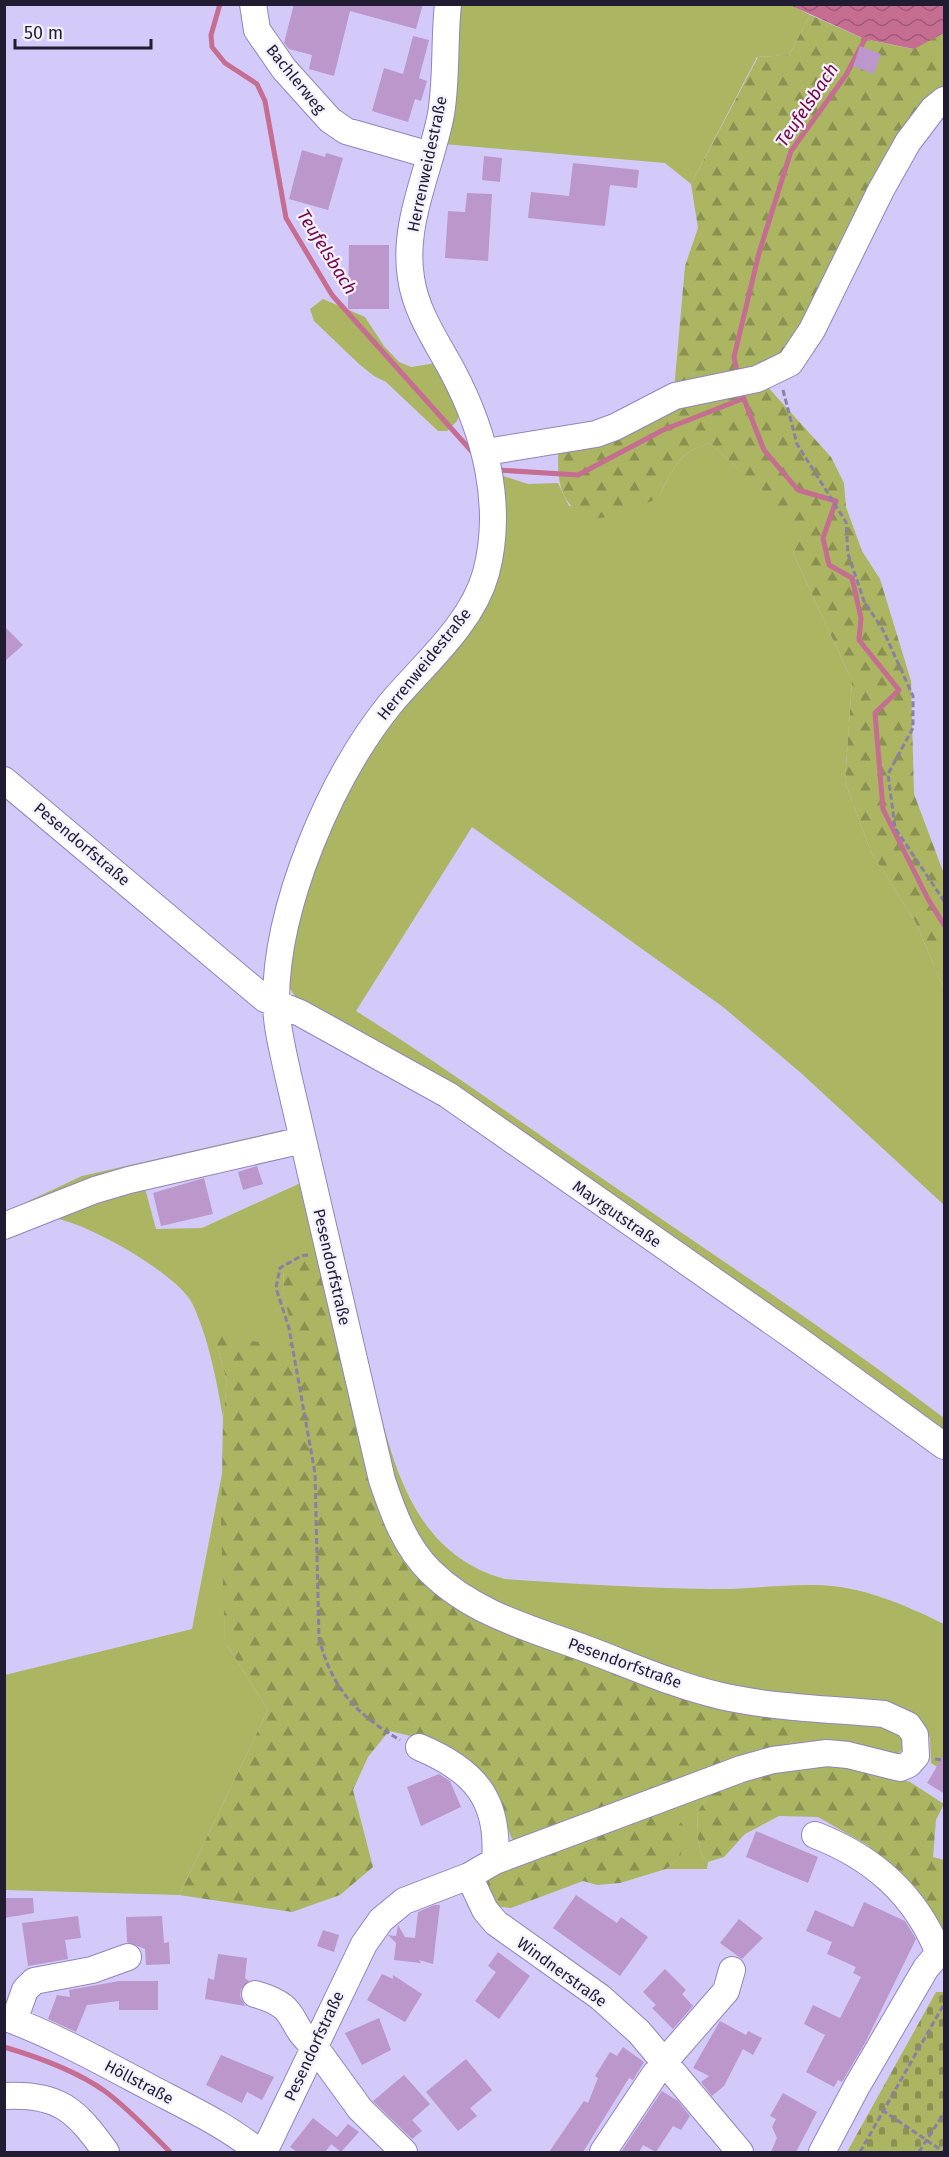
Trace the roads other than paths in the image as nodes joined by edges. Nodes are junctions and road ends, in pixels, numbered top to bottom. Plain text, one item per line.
1 (253, 4) edge
2 (448, 4) edge
3 (945, 100) edge
4 (430, 155) junction
5 (486, 452) junction
6 (4, 780) edge
7 (276, 1003) junction
8 (303, 1140) junction
9 (4, 1226) edge
10 (945, 1446) edge
11 (419, 1747) road end
12 (815, 1835) dead end
13 (495, 1861) junction
14 (468, 1876) junction
15 (128, 1957) dead end
16 (938, 1961) edge
17 (732, 1970) dead end
18 (255, 1994) dead end
19 (9, 2019) edge
20 (315, 2047) junction
21 (660, 2068) junction
22 (4, 2096) edge
23 (106, 2152) edge
24 (259, 2152) edge
25 (264, 2152) edge
26 (404, 2152) edge
27 (603, 2152) edge
28 (740, 2152) edge
29 (822, 2152) edge

1 - 4 street, Bachlerweg
2 - 4 street, Herrenweidestraße
3 - 5 street
4 - 5 street, Herrenweidestraße
5 - 7 street, Herrenweidestraße
6 - 7 street, Pesendorfstraße
7 - 8 street, Pesendorfstraße
7 - 10 street, Mayrgutstraße
8 - 9 street
8 - 13 street, Pesendorfstraße
11 - 13 street
12 - 16 street
13 - 14 street, Pesendorfstraße
14 - 20 street, Pesendorfstraße
14 - 21 street, Windnerstraße
15 - 19 street, Höllstraße
16 - 29 street
17 - 21 street
18 - 20 street
19 - 24 street, Höllstraße
20 - 25 street, Pesendorfstraße
20 - 26 street
21 - 27 street
21 - 28 street, Windnerstraße
22 - 23 street

